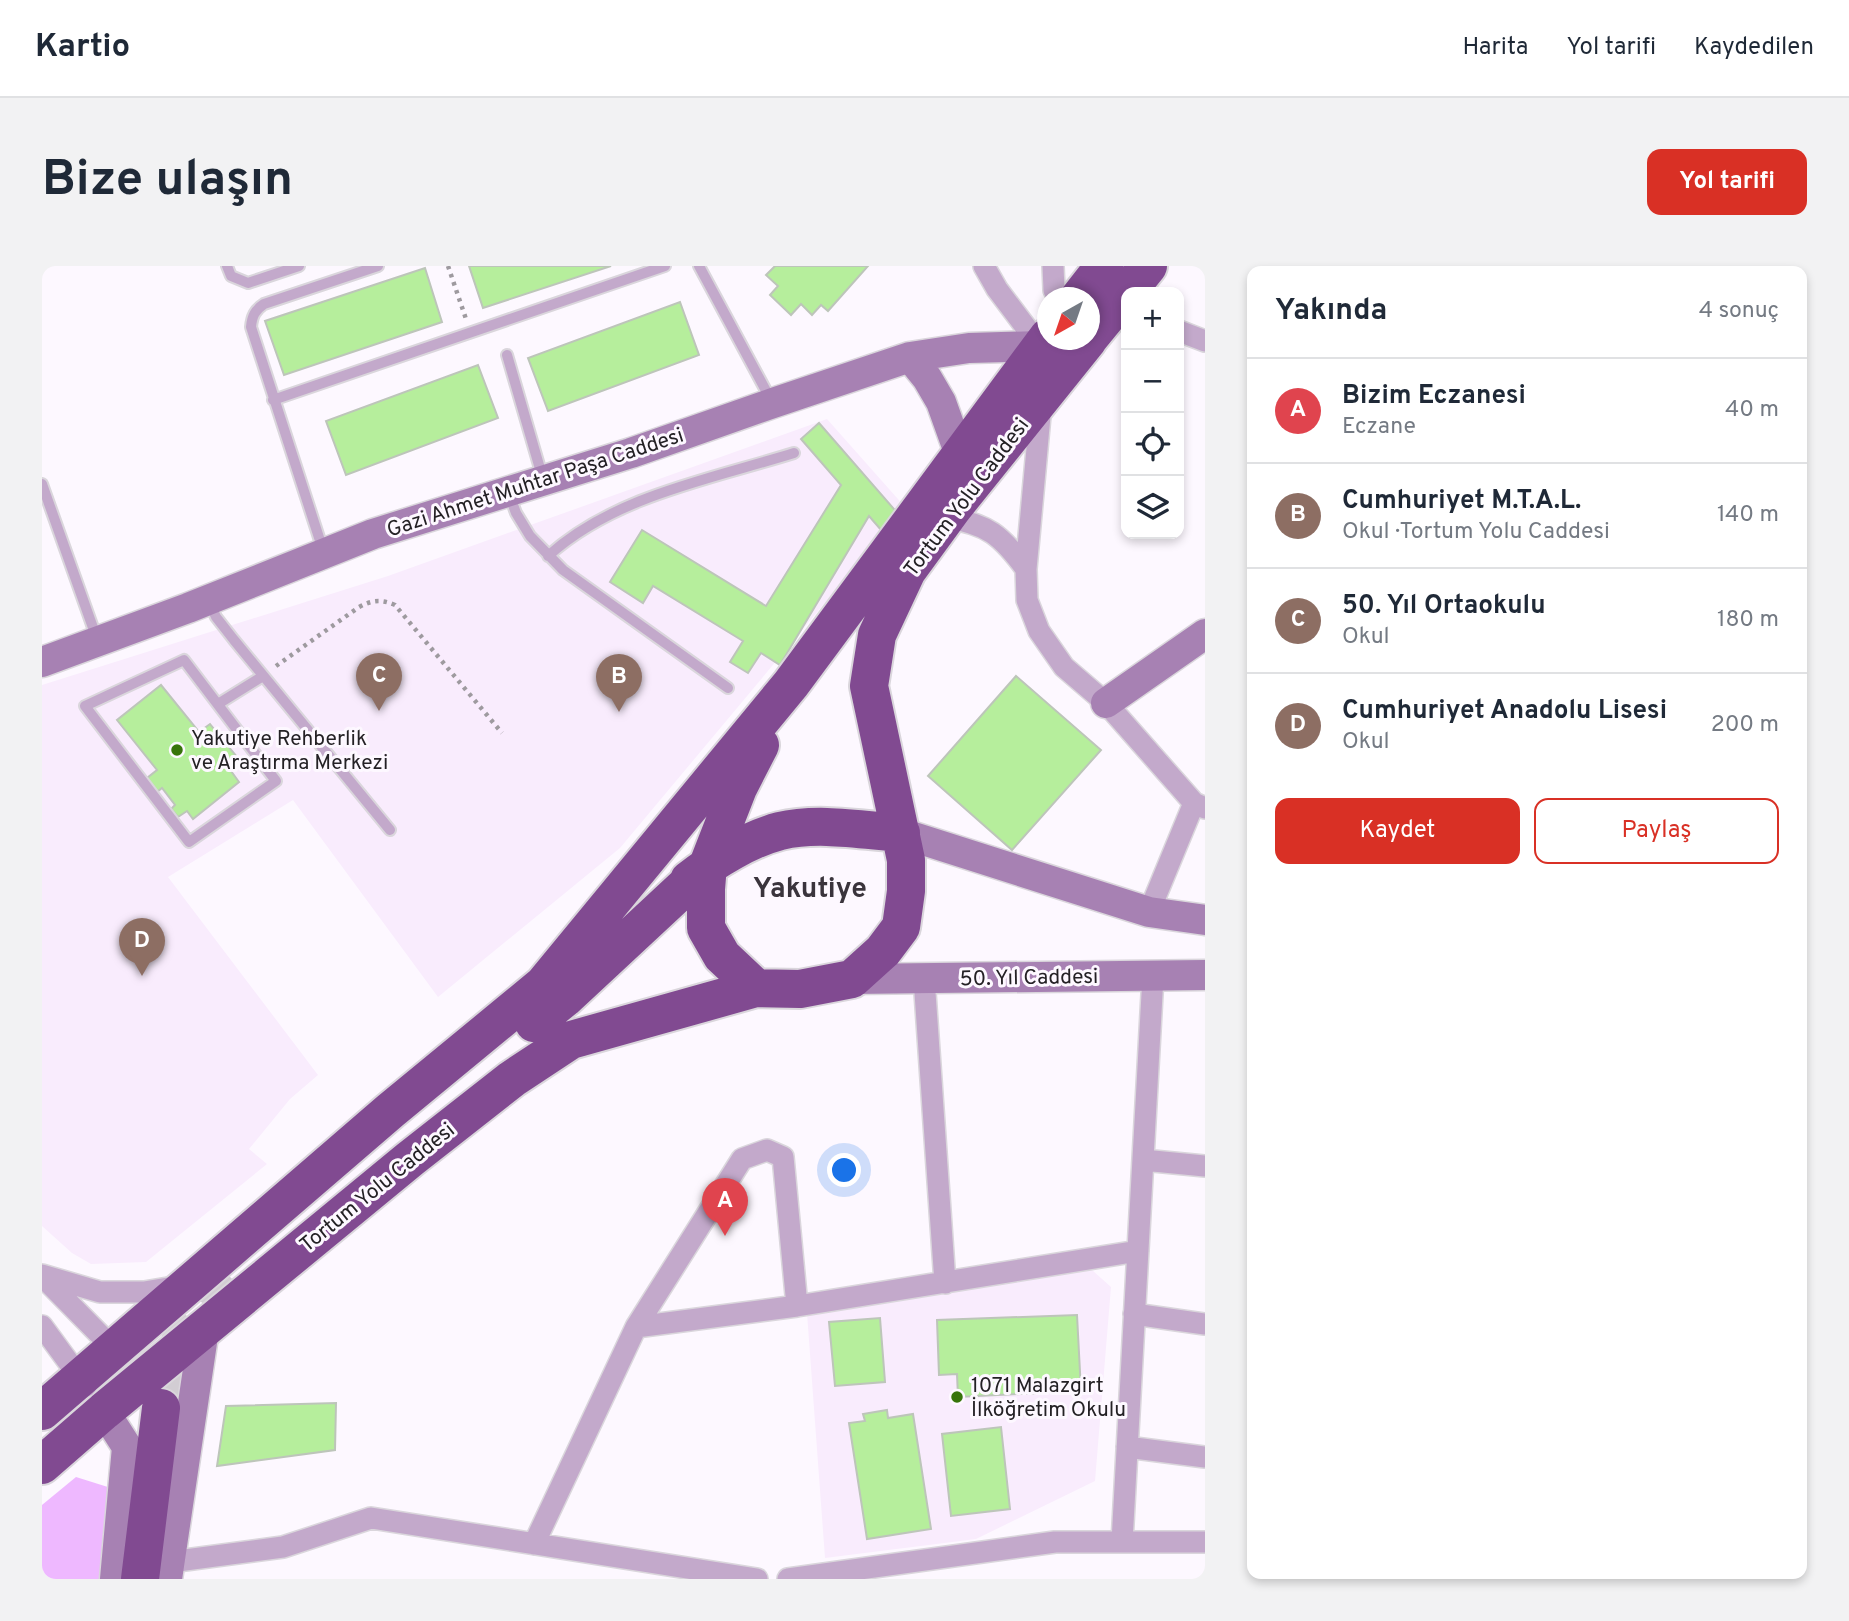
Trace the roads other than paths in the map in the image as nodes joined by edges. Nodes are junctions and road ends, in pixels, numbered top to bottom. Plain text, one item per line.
1 (227, 266) edge
2 (299, 266) edge
3 (377, 266) edge
4 (665, 266) edge
5 (699, 266) edge
6 (984, 266) edge
7 (1053, 266) edge
8 (1104, 266) edge
9 (1148, 266) edge
10 (1054, 287) edge
11 (1115, 300) edge
12 (1100, 322) edge
13 (1184, 333) edge
14 (1037, 334) edge
15 (1205, 341) edge
16 (1037, 343) edge
17 (1038, 350) edge
18 (1079, 350) edge
19 (507, 355) dead end
20 (910, 358) junction
21 (1042, 396) junction
22 (273, 400) junction
23 (773, 403) junction
24 (794, 453) dead end
25 (960, 455) junction
26 (543, 480) junction
27 (42, 484) edge
28 (508, 491) junction
29 (46, 505) edge
30 (946, 518) junction
31 (325, 554) junction
32 (548, 556) junction
33 (1026, 569) junction
34 (208, 599) junction
35 (1205, 634) edge
36 (98, 642) junction
37 (42, 663) edge
38 (263, 676) junction
39 (791, 684) junction
40 (728, 688) dead end
41 (1106, 703) junction
42 (218, 704) junction
43 (1200, 806) edge
44 (390, 830) dead end
45 (901, 833) junction
46 (708, 864) junction
47 (1149, 912) junction
48 (1205, 920) edge
49 (1153, 975) junction
50 (1205, 975) edge
51 (924, 978) junction
52 (852, 979) junction
53 (543, 985) junction
54 (756, 988) junction
55 (1143, 1160) junction
56 (1205, 1166) edge
57 (1138, 1251) junction
58 (235, 1268) tunnel mouth
59 (42, 1275) edge
60 (945, 1283) junction
61 (189, 1285) junction
62 (797, 1307) junction
63 (1134, 1314) junction
64 (1205, 1324) edge
65 (42, 1326) edge
66 (635, 1327) junction
67 (204, 1329) junction
68 (114, 1349) junction
69 (80, 1378) junction
70 (160, 1408) tunnel mouth
71 (42, 1411) edge
72 (104, 1411) junction
73 (1127, 1447) junction
74 (1205, 1457) edge
75 (42, 1465) edge
76 (1122, 1542) junction
77 (1205, 1542) edge
78 (534, 1544) junction
79 (159, 1573) edge
80 (115, 1579) edge
81 (757, 1579) edge
82 (788, 1579) edge

1 - 2 lane
3 - 22 lane
4 - 22 lane
5 - 23 lane
6 - 14 street
7 - 10 street
8 - 11 highway, Tortum Yolu Caddesi
9 - 11 highway, Tortum Yolu Caddesi
11 - 12 highway, Tortum Yolu Caddesi
13 - 15 street
16 - 20 street, Gazi Ahmet Muhtar Paşa Caddesi
17 - 25 highway, Tortum Yolu Caddesi
18 - 21 highway, Tortum Yolu Caddesi
19 - 26 lane
20 - 23 street, Gazi Ahmet Muhtar Paşa Caddesi
20 - 25 street
21 - 30 highway, Tortum Yolu Caddesi
21 - 33 street
22 - 31 lane
23 - 26 street, Gazi Ahmet Muhtar Paşa Caddesi
24 - 32 lane
25 - 39 highway, Tortum Yolu Caddesi
26 - 28 street, Gazi Ahmet Muhtar Paşa Caddesi
27 - 29 lane
28 - 31 street, Gazi Ahmet Muhtar Paşa Caddesi
28 - 32 lane
29 - 36 lane
30 - 33 street
30 - 45 highway, Tortum Yolu Caddesi
31 - 34 street, Gazi Ahmet Muhtar Paşa Caddesi
32 - 40 lane
33 - 41 street
34 - 36 street, Gazi Ahmet Muhtar Paşa Caddesi
34 - 38 lane
35 - 41 street
36 - 37 street, Gazi Ahmet Muhtar Paşa Caddesi
38 - 42 lane
38 - 44 lane
39 - 46 highway, Tortum Yolu Caddesi
39 - 53 highway, Tortum Yolu Caddesi
41 - 43 street
42 - 42 lane
43 - 47 street
45 - 46 highway, Tortum Yolu Caddesi
45 - 47 street
45 - 52 highway, Tortum Yolu Caddesi
46 - 53 highway, Tortum Yolu Caddesi
46 - 54 highway, Tortum Yolu Caddesi
46 - 58 highway
47 - 48 street
49 - 50 street, 50. Yıl Caddesi
49 - 51 street, 50. Yıl Caddesi
49 - 55 street
51 - 52 street, 50. Yıl Caddesi
51 - 60 street
52 - 54 highway, Tortum Yolu Caddesi
53 - 61 highway, Tortum Yolu Caddesi
54 - 67 highway, Tortum Yolu Caddesi
55 - 56 street
55 - 57 street
57 - 60 street
57 - 63 street
59 - 61 street
59 - 68 street
60 - 62 street
61 - 68 highway, Tortum Yolu Caddesi
62 - 66 street
62 - 66 street
63 - 64 street
63 - 73 street
65 - 69 street
66 - 78 street
67 - 72 highway, Tortum Yolu Caddesi
67 - 79 street
68 - 69 highway, Tortum Yolu Caddesi
69 - 71 highway, Tortum Yolu Caddesi
69 - 72 street
70 - 79 highway
72 - 75 highway, Tortum Yolu Caddesi
72 - 80 street
73 - 74 street
73 - 76 street
76 - 77 street
76 - 82 street
78 - 79 street
78 - 81 street

